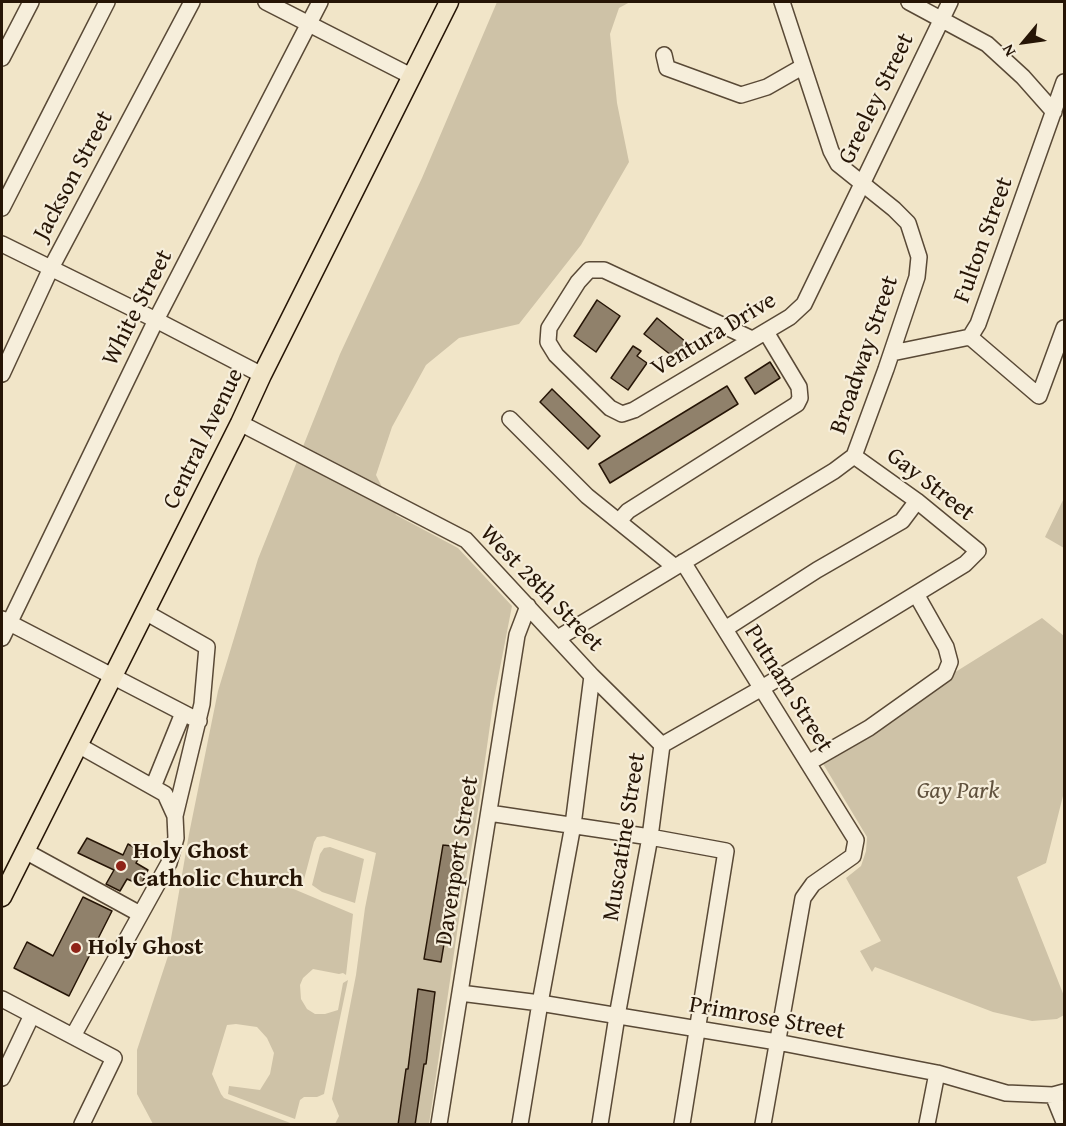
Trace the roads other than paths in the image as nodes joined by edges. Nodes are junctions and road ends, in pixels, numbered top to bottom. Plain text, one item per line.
1 (31, 2) edge
2 (106, 2) edge
3 (192, 2) edge
4 (266, 2) edge
5 (320, 2) edge
6 (449, 2) edge
7 (782, 2) edge
8 (909, 2) edge
9 (950, 2) edge
10 (941, 18) junction
11 (309, 23) junction
12 (664, 55) dead end
13 (2, 57) edge
14 (802, 67) junction
15 (411, 76) junction
16 (1065, 82) edge
17 (1054, 112) junction
18 (861, 184) junction
19 (2, 208) edge
20 (2, 244) edge
21 (51, 268) junction
22 (156, 320) junction
23 (1065, 328) edge
24 (759, 336) junction
25 (970, 337) junction
26 (892, 353) junction
27 (2, 374) edge
28 (262, 375) junction
29 (510, 419) dead end
30 (240, 423) junction
31 (854, 456) junction
32 (917, 501) junction
33 (619, 521) junction
34 (978, 551) joint
35 (679, 565) junction
36 (916, 594) junction
37 (528, 606) junction
38 (145, 612) junction
39 (5, 621) edge
40 (725, 629) junction
41 (2, 638) edge
42 (558, 638) junction
43 (113, 675) junction
44 (592, 676) junction
45 (762, 688) junction
46 (183, 713) junction
47 (199, 721) junction
48 (662, 745) junction
49 (78, 746) junction
50 (808, 763) junction
51 (153, 787) junction
52 (489, 813) junction
53 (176, 816) junction
54 (573, 825) junction
55 (650, 837) junction
56 (25, 851) junction
57 (2, 897) edge
58 (140, 914) junction
59 (460, 993) junction
60 (2, 999) edge
61 (540, 1003) junction
62 (32, 1015) junction
63 (617, 1016) junction
64 (697, 1030) junction
65 (73, 1036) junction
66 (777, 1042) junction
67 (937, 1072) junction
68 (2, 1078) edge
69 (1059, 1094) edge
70 (1065, 1122) edge
71 (82, 1125) edge
72 (439, 1125) edge
73 (520, 1125) edge
74 (600, 1125) edge
75 (682, 1125) edge
76 (763, 1125) edge
77 (927, 1125) edge

1 - 13 street
2 - 19 street
3 - 21 street, Jackson Street
4 - 11 street
5 - 11 street, White Street
6 - 15 main road, Central Avenue
7 - 14 street, Broadway Street
8 - 10 street
9 - 10 street, Greeley Street
10 - 17 street
10 - 18 street, Greeley Street
11 - 15 street
11 - 22 street, White Street
12 - 14 street
14 - 18 street, Broadway Street
15 - 28 main road, Central Avenue
16 - 17 street, Fulton Street
17 - 25 street, Fulton Street
18 - 24 street, Ventura Drive
18 - 26 street, Broadway Street
20 - 21 street
21 - 22 street
21 - 27 street, Jackson Street
22 - 28 street
22 - 39 street, White Street
23 - 25 street
24 - 24 street, Ventura Drive
24 - 33 street
25 - 26 street, Fulton Street
26 - 31 street, Broadway Street
28 - 30 main road, Central Avenue
29 - 33 street, Putnam Street
30 - 37 street, West 28th Street
30 - 38 main road, Central Avenue
31 - 32 street, Gay Street
31 - 35 street, Broadway Street
32 - 34 street, Gay Street
32 - 40 street
33 - 35 street, Putnam Street
34 - 36 street, Muscatine Street
35 - 40 street, Putnam Street
35 - 42 street, Broadway Street
36 - 45 street, Muscatine Street
36 - 50 street
37 - 42 street, West 28th Street
37 - 52 street, Davenport Street
38 - 43 main road, Central Avenue
38 - 47 street
39 - 41 street, White Street
39 - 43 street
40 - 45 street, Putnam Street
42 - 44 street, West 28th Street
43 - 46 street
43 - 49 main road, Central Avenue
44 - 48 street, West 28th Street
44 - 54 street
45 - 48 street, Muscatine Street
45 - 50 street, Putnam Street
46 - 47 street
46 - 51 street
47 - 53 street
48 - 55 street, Muscatine Street
49 - 51 street
49 - 56 main road, Central Avenue
50 - 66 street, Putnam Street
51 - 53 street
52 - 54 street
52 - 59 street, Davenport Street
53 - 58 street
54 - 55 street
54 - 61 street
55 - 63 street, Muscatine Street
55 - 64 street
56 - 57 main road, Central Avenue
56 - 58 street
58 - 65 street
59 - 61 street, Primrose Street
59 - 72 street, Davenport Street
60 - 62 street
61 - 63 street, Primrose Street
61 - 73 street
62 - 65 street
62 - 68 street
63 - 64 street, Primrose Street
63 - 74 street, Muscatine Street
64 - 66 street, Primrose Street
64 - 75 street
65 - 71 street
66 - 67 street, Primrose Street
66 - 76 street
67 - 69 street, Primrose Street
67 - 77 street
69 - 70 street

